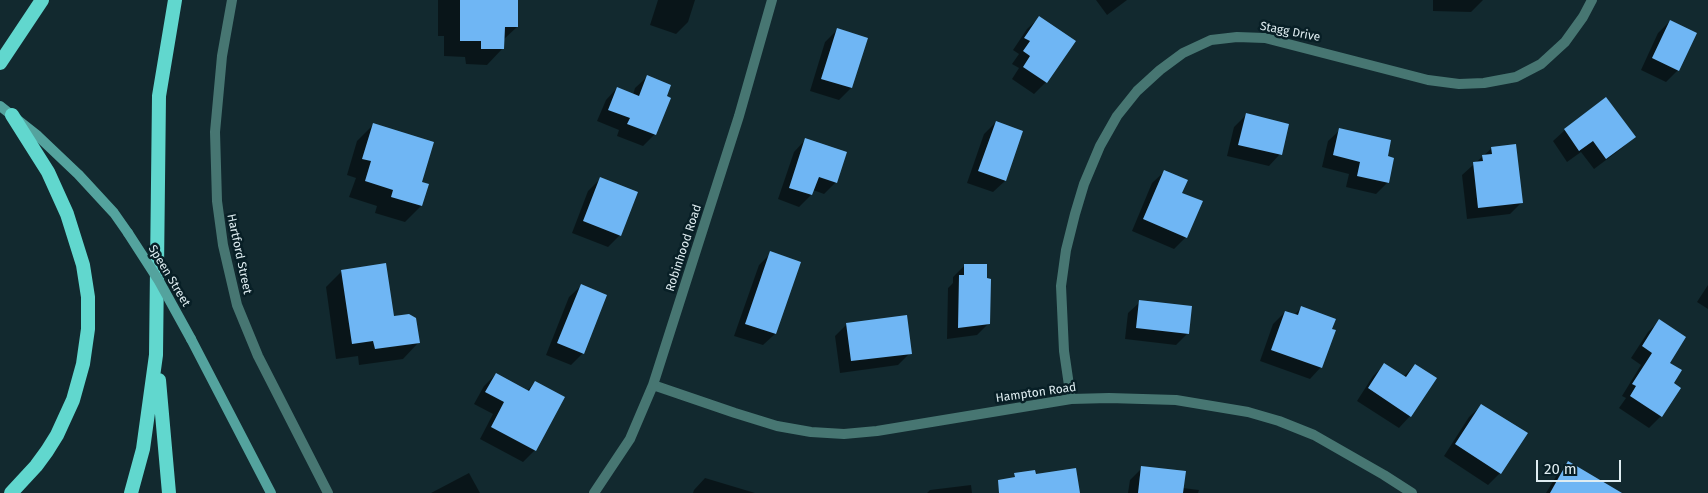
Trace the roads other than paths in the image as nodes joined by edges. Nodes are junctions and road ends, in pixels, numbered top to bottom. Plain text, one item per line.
1 (42, 0) edge
2 (175, 0) edge
3 (232, 0) edge
4 (772, 0) edge
5 (1592, 0) edge
6 (0, 63) edge
7 (0, 106) edge
8 (12, 116) junction
9 (156, 355) junction
10 (653, 385) junction
11 (1071, 399) junction
12 (11, 493) edge
13 (131, 493) edge
14 (169, 493) edge
15 (271, 493) edge
16 (328, 493) edge
17 (594, 493) edge
18 (1412, 493) edge

1 - 6 highway
2 - 9 highway
3 - 16 street, Hartford Street
4 - 10 street, Robinhood Road
5 - 11 street, Stagg Drive
7 - 8 main road, Speen Street
8 - 12 highway
8 - 15 main road, Speen Street, bridge
9 - 13 highway
9 - 14 highway
10 - 11 street, Hampton Road
10 - 17 street, Robinhood Road
11 - 18 street, Hampton Road

